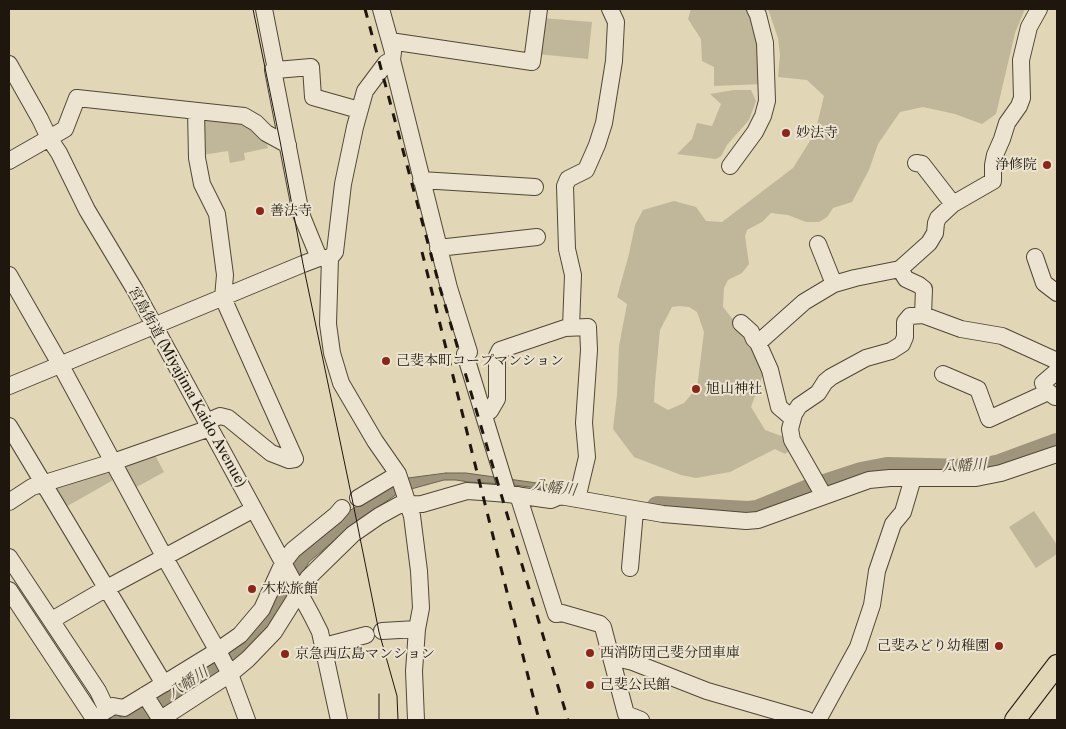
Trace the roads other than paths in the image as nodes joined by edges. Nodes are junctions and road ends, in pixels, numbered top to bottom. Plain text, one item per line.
1 (264, 9) edge
2 (381, 9) edge
3 (539, 9) edge
4 (610, 9) edge
5 (755, 9) edge
6 (1039, 9) edge
7 (390, 41) junction
8 (392, 60) junction
9 (9, 64) edge
10 (276, 70) junction
11 (360, 110) junction
12 (196, 111) junction
13 (49, 138) junction
14 (288, 145) junction
15 (9, 160) edge
16 (916, 163) dead end
17 (730, 166) dead end
18 (421, 180) junction
19 (535, 187) dead end
20 (953, 204) junction
21 (537, 237) dead end
22 (818, 244) dead end
23 (438, 248) junction
24 (1034, 257) dead end
25 (325, 258) junction
26 (900, 269) junction
27 (9, 275) edge
28 (834, 284) junction
29 (1050, 293) edge
30 (223, 298) junction
31 (923, 315) junction
32 (741, 323) dead end
33 (154, 326) junction
34 (571, 327) junction
35 (758, 343) junction
36 (1057, 361) edge
37 (60, 364) junction
38 (1057, 371) edge
39 (943, 374) dead end
40 (9, 386) edge
41 (1053, 395) edge
42 (484, 414) junction
43 (792, 418) junction
44 (208, 425) junction
45 (9, 426) edge
46 (1057, 454) edge
47 (113, 462) junction
48 (911, 478) junction
49 (44, 484) junction
50 (403, 487) junction
51 (509, 488) junction
52 (820, 489) junction
53 (579, 493) junction
54 (358, 498) dead end
55 (9, 502) edge
56 (342, 508) dead end
57 (254, 509) junction
58 (634, 511) junction
59 (9, 557) edge
60 (165, 558) junction
61 (285, 567) junction
62 (630, 568) dead end
63 (106, 588) junction
64 (9, 590) edge
65 (297, 590) junction
66 (52, 620) junction
67 (417, 629) junction
68 (382, 631) dead end
69 (366, 635) dead end
70 (324, 646) junction
71 (219, 653) junction
72 (612, 660) junction
73 (1057, 665) edge
74 (229, 672) junction
75 (164, 684) junction
76 (147, 698) junction
77 (99, 716) edge
78 (786, 718) edge
79 (160, 719) edge
80 (247, 720) edge
81 (339, 720) edge
82 (416, 720) edge
83 (640, 720) edge
84 (807, 720) edge
85 (818, 720) edge
86 (1017, 720) edge

1 - 10 street
2 - 7 street
3 - 7 street
4 - 34 street
5 - 17 street
6 - 20 street
7 - 8 street
8 - 11 street
8 - 18 street
9 - 13 street, 宮島街道 (Miyajima Kaido Avenue)
10 - 11 street
10 - 14 street
11 - 25 street
12 - 13 street
12 - 14 street
12 - 30 street
13 - 15 street
13 - 33 street, 宮島街道 (Miyajima Kaido Avenue)
14 - 25 street
16 - 20 street
18 - 19 street
18 - 23 street
20 - 26 street
21 - 23 street
22 - 28 street
23 - 42 street
24 - 29 street
25 - 30 street
25 - 50 street
26 - 28 street
26 - 31 street
27 - 37 street
28 - 35 street
30 - 33 street
30 - 44 street
31 - 36 street
31 - 43 street
32 - 35 street
33 - 37 street
33 - 44 street, 宮島街道 (Miyajima Kaido Avenue)
34 - 42 street
34 - 53 street
35 - 43 street
37 - 40 street
37 - 47 street
38 - 41 street
39 - 41 street
42 - 51 street
43 - 52 street
44 - 47 street
44 - 57 street, 宮島街道 (Miyajima Kaido Avenue)
45 - 49 street
46 - 48 street
47 - 49 street
47 - 60 street
48 - 52 street
48 - 85 street
49 - 55 street
49 - 63 street
50 - 51 street
50 - 54 street
50 - 65 street
50 - 67 street
51 - 53 street
51 - 72 street
52 - 58 street
53 - 58 street
56 - 61 street
57 - 60 street
57 - 61 street, 宮島街道 (Miyajima Kaido Avenue)
58 - 62 street
59 - 66 street
60 - 63 street
60 - 71 street
61 - 65 street, 宮島街道 (Miyajima Kaido Avenue)
61 - 71 street
63 - 66 street
63 - 75 street
64 - 77 street
65 - 70 street, 宮島街道 (Miyajima Kaido Avenue)
65 - 74 street
66 - 77 street
67 - 68 street
67 - 82 street
69 - 70 street
70 - 81 street, 宮島街道 (Miyajima Kaido Avenue)
71 - 74 street
71 - 75 street
72 - 78 street
72 - 83 street
73 - 86 main road
74 - 79 street
74 - 80 street
75 - 76 street
76 - 77 street
76 - 79 street
78 - 84 street

